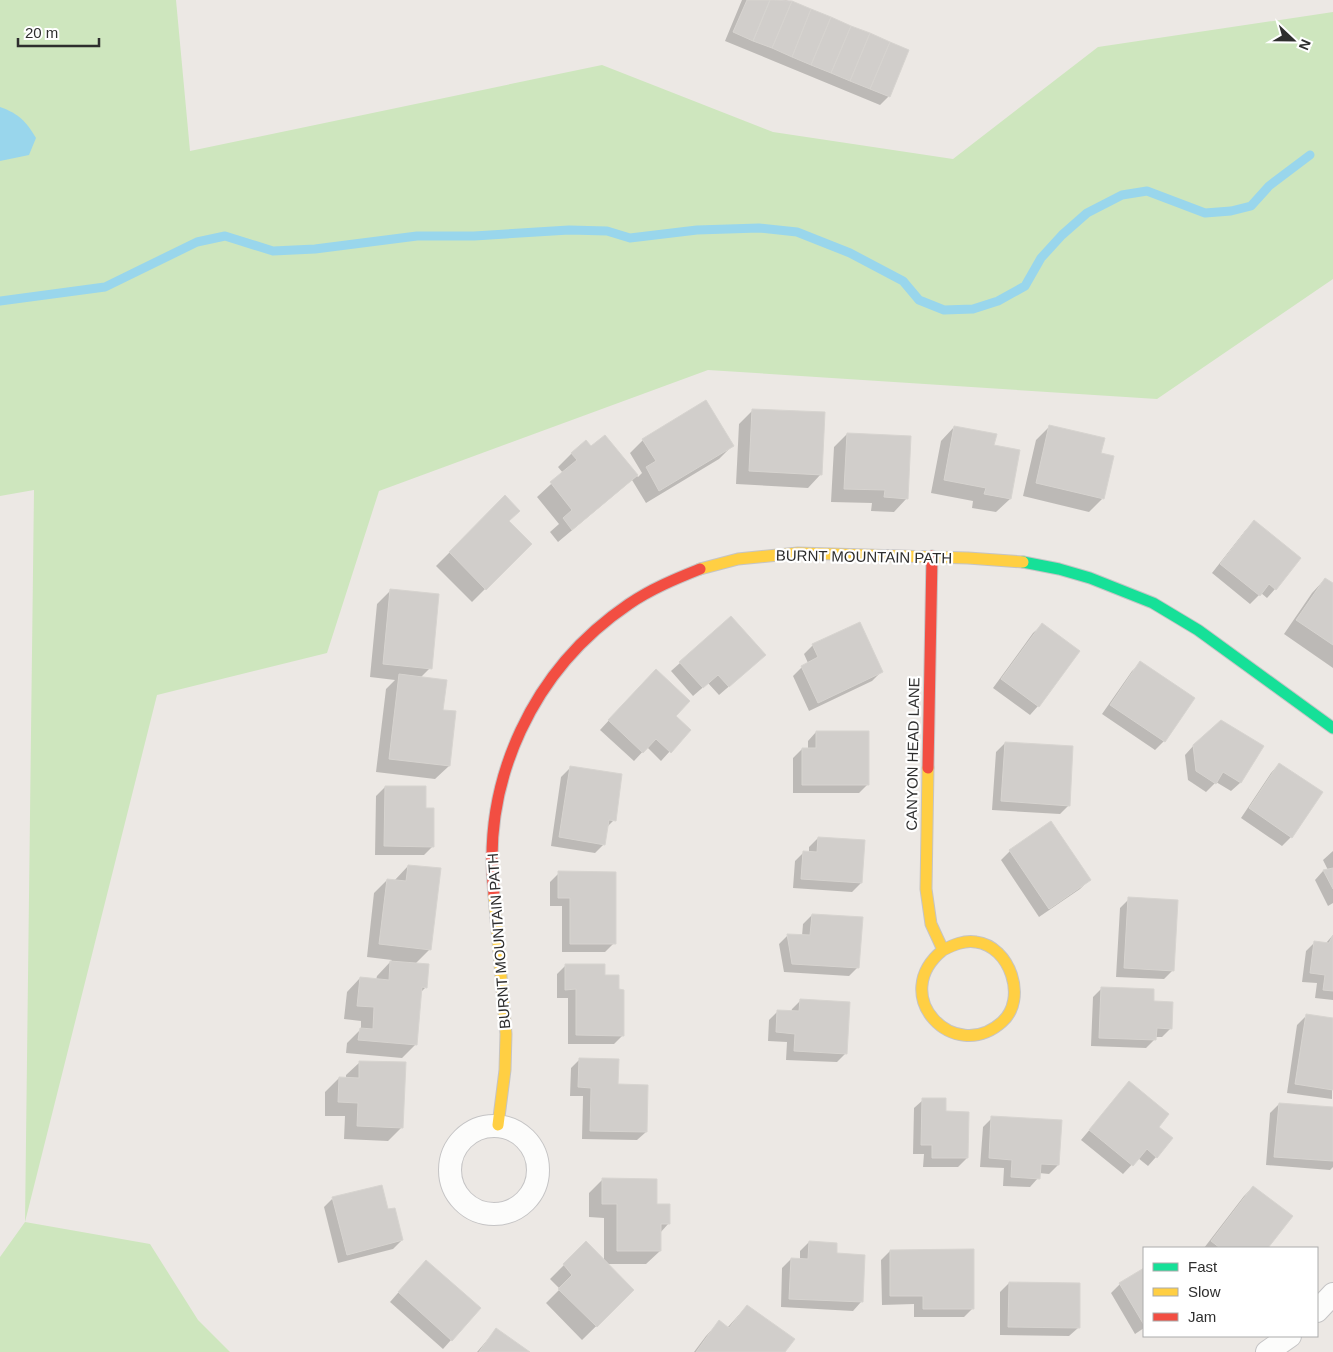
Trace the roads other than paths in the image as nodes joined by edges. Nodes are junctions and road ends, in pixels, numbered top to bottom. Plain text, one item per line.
1 (932, 556) junction
2 (1333, 728) edge
3 (943, 950) junction
4 (498, 1125) dead end
5 (1333, 1294) edge
6 (1318, 1310) edge
7 (1289, 1337) edge
8 (1267, 1352) edge

1 - 2 street, BURNT MOUNTAIN PATH
1 - 3 street, CANYON HEAD LANE
1 - 4 street, BURNT MOUNTAIN PATH
3 - 3 street
5 - 6 street
7 - 8 street

